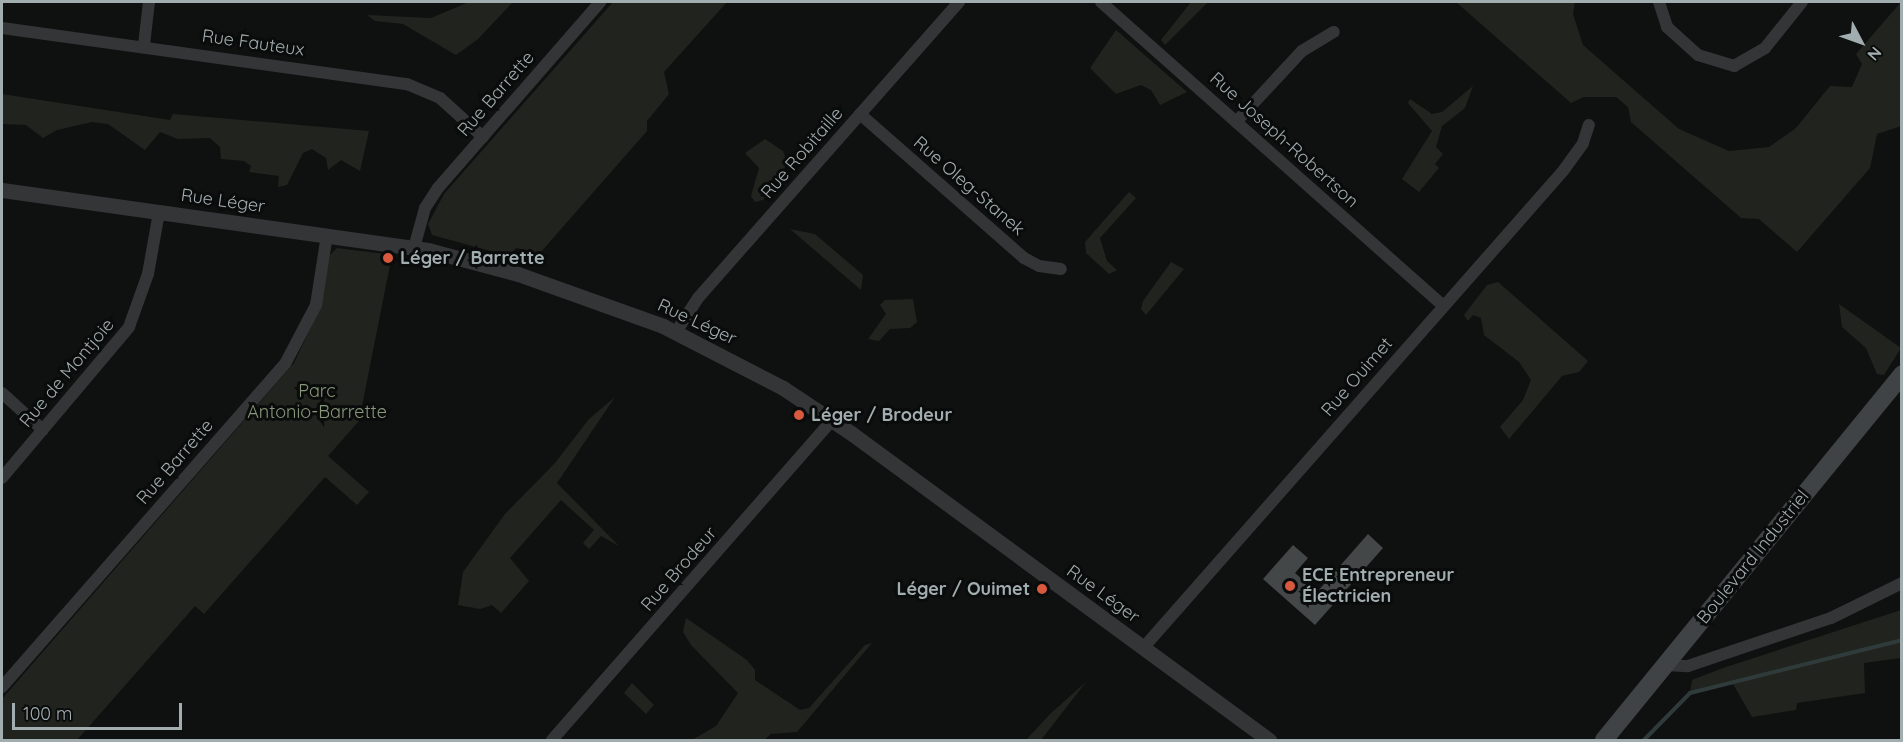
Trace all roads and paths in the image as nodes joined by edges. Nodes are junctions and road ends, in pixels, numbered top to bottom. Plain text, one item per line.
1 (149, 2) edge
2 (600, 2) edge
3 (959, 2) edge
4 (1101, 2) edge
5 (1659, 2) edge
6 (1802, 2) edge
7 (2, 28) edge
8 (1334, 32) dead end
9 (144, 45) junction
10 (860, 114) junction
11 (1236, 122) junction
12 (1589, 125) dead end
13 (483, 137) junction
14 (2, 190) edge
15 (159, 212) junction
16 (327, 235) junction
17 (414, 248) junction
18 (1062, 269) dead end
19 (1443, 306) junction
20 (676, 332) junction
21 (1902, 374) edge
22 (2, 393) edge
23 (832, 420) junction
24 (43, 430) junction
25 (2, 478) edge
26 (1902, 584) edge
27 (1144, 647) junction
28 (1666, 665) junction
29 (2, 687) edge
30 (552, 741) edge
31 (1269, 741) edge
32 (1604, 741) edge

1 - 9 street
2 - 13 street, Rue Barrette
3 - 10 street, Rue Robitaille
4 - 11 street, Rue Joseph-Robertson
5 - 6 street
7 - 9 street, Rue Fauteux
8 - 11 street
9 - 13 street, Rue Fauteux
10 - 18 street, Rue Oleg-Stanek
10 - 20 street, Rue Robitaille
11 - 19 street, Rue Joseph-Robertson
12 - 19 street, Rue Ouimet
13 - 17 street, Rue Barrette
14 - 15 street, Rue Léger
15 - 16 street, Rue Léger
15 - 24 street, Rue de Montjoie
16 - 17 street, Rue Léger
16 - 29 street, Rue Barrette
17 - 20 street, Rue Léger
19 - 27 street, Rue Ouimet
20 - 23 street, Rue Léger
21 - 28 main road, Boulevard Industriel
22 - 24 street
23 - 27 street, Rue Léger
23 - 30 street, Rue Brodeur
24 - 25 street, Rue de Montjoie
26 - 28 street
27 - 31 street, Rue Léger
28 - 32 main road, Boulevard Industriel

